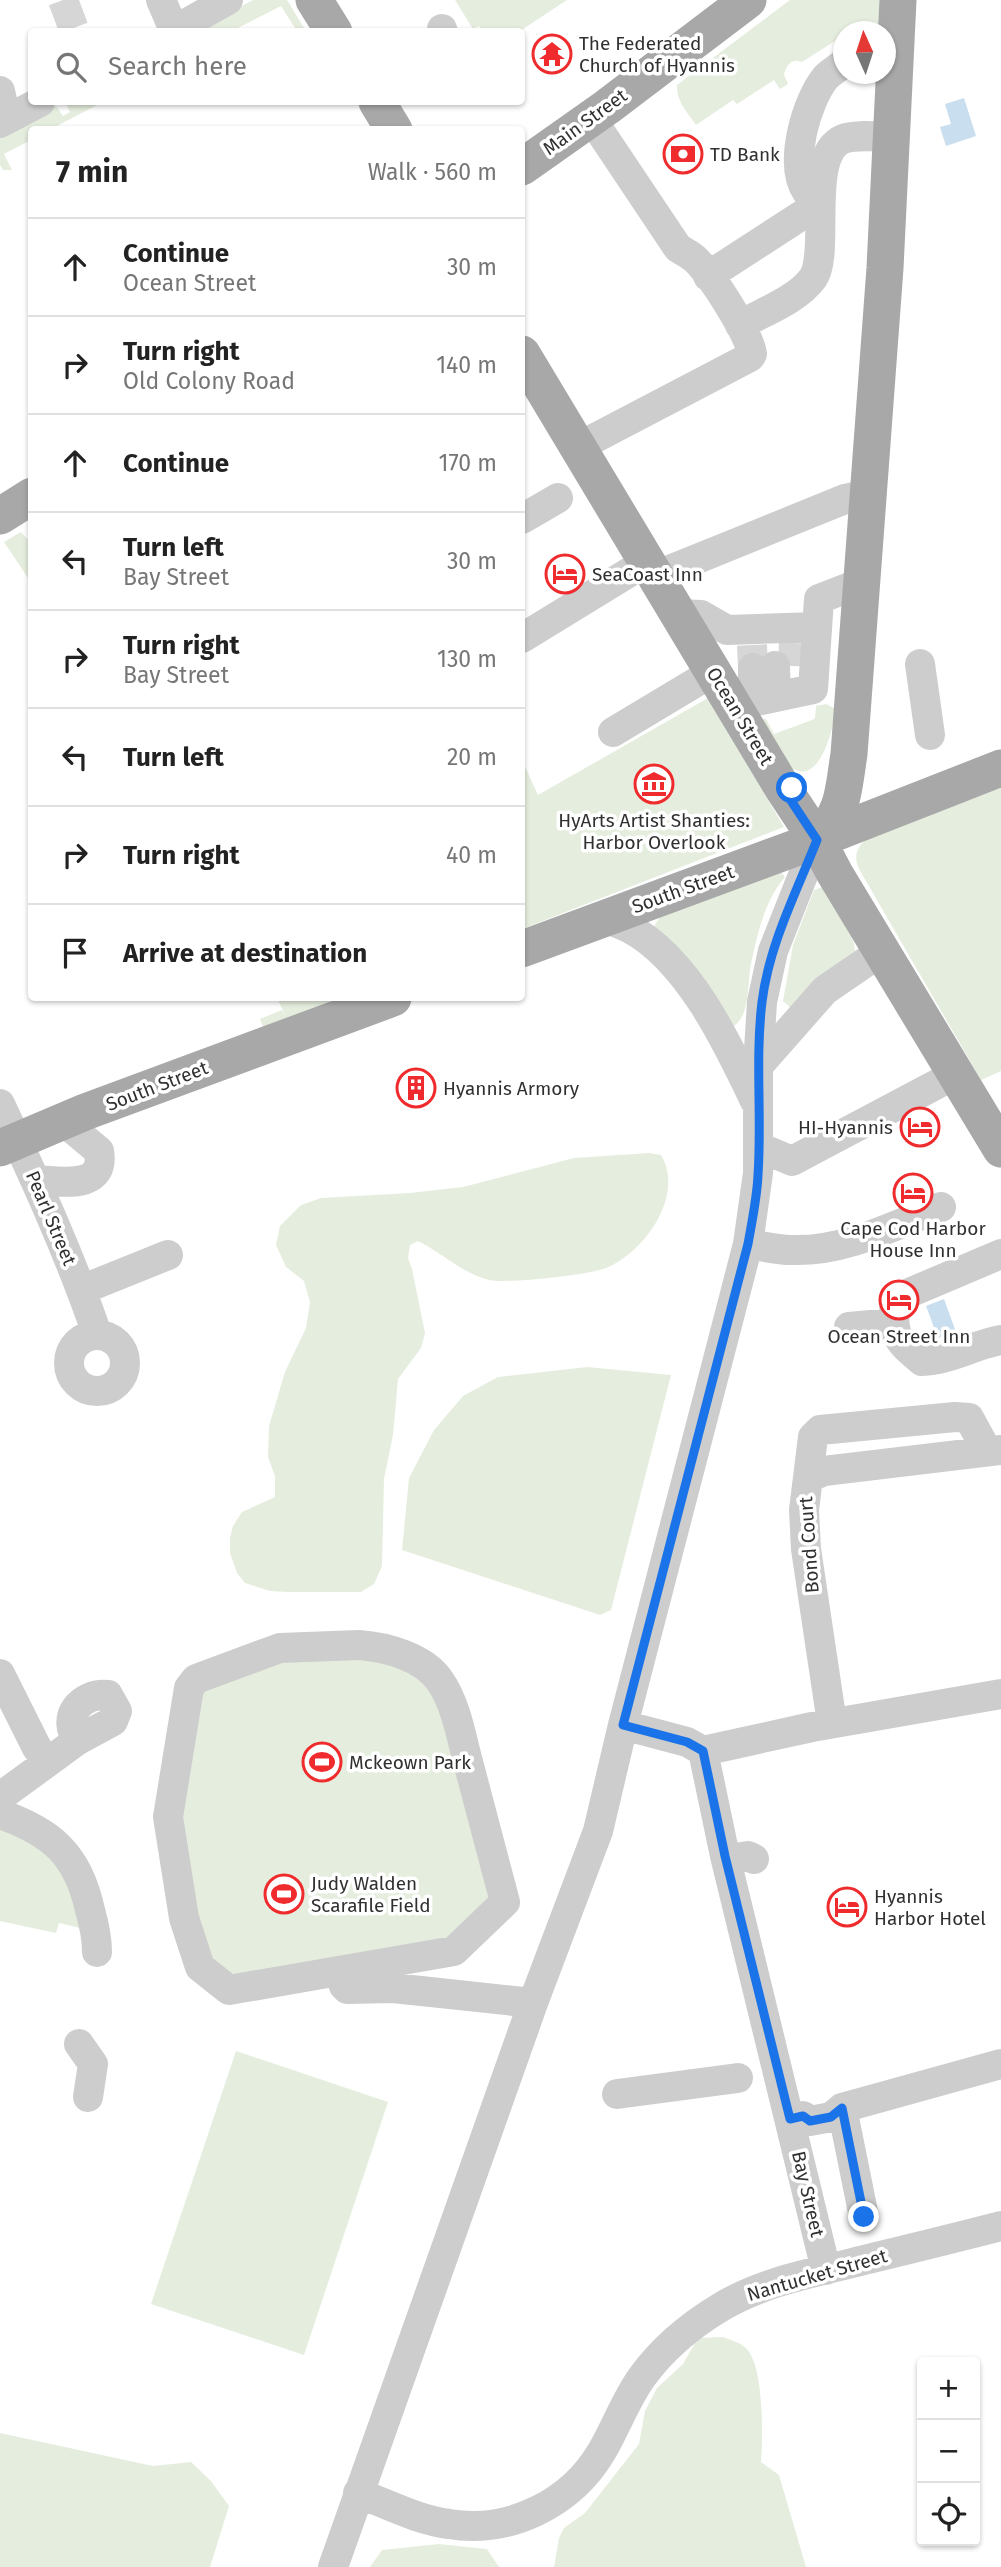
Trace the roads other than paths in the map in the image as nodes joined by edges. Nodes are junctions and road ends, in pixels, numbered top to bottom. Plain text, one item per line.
1 (161, 0) edge
2 (229, 0) edge
3 (314, 0) edge
4 (748, 0) edge
5 (171, 28) edge
6 (178, 28) edge
7 (332, 28) edge
8 (833, 72) edge
9 (892, 84) edge
10 (28, 105) edge
11 (379, 105) edge
12 (2, 111) edge
13 (591, 118) junction
14 (392, 126) edge
15 (891, 137) junction
16 (525, 165) edge
17 (819, 204) junction
18 (708, 276) junction
19 (740, 325) junction
20 (525, 359) edge
21 (578, 447) junction
22 (870, 494) junction
23 (28, 498) edge
24 (558, 498) dead end
25 (0, 516) edge
26 (525, 517) edge
27 (651, 569) junction
28 (863, 582) junction
29 (679, 614) junction
30 (525, 636) edge
31 (777, 662) junction
32 (920, 664) dead end
33 (713, 672) junction
34 (855, 685) junction
35 (613, 732) dead end
36 (930, 735) dead end
37 (849, 754) junction
38 (1001, 768) edge
39 (782, 787) junction
40 (817, 840) junction
41 (604, 918) junction
42 (525, 948) edge
43 (881, 951) junction
44 (386, 1001) edge
45 (758, 1066) junction
46 (956, 1074) junction
47 (0, 1104) edge
48 (758, 1108) junction
49 (66, 1120) junction
50 (8, 1144) edge
51 (759, 1147) junction
52 (1001, 1149) edge
53 (35, 1180) junction
54 (941, 1206) dead end
55 (748, 1244) junction
56 (1001, 1254) edge
57 (168, 1255) dead end
58 (81, 1290) junction
59 (893, 1323) junction
60 (849, 1327) dead end
61 (97, 1335) dead end
62 (1001, 1340) edge
63 (994, 1450) edge
64 (808, 1478) junction
65 (0, 1674) edge
66 (1001, 1694) edge
67 (832, 1723) junction
68 (623, 1725) junction
69 (78, 1740) dead end
70 (703, 1751) junction
71 (48, 1762) junction
72 (0, 1797) edge
73 (0, 1814) edge
74 (97, 1952) dead end
75 (339, 1971) junction
76 (533, 2003) junction
77 (79, 2044) dead end
78 (1001, 2064) edge
79 (738, 2078) dead end
80 (617, 2094) dead end
81 (88, 2097) dead end
82 (840, 2109) junction
83 (796, 2118) junction
84 (864, 2217) dead end
85 (1001, 2226) edge
86 (826, 2270) junction
87 (358, 2493) junction
88 (332, 2567) edge

1 - 5 street
2 - 6 street
3 - 7 main road
4 - 13 main road, Main Street
8 - 17 street
9 - 15 main road
10 - 12 street
11 - 14 main road
13 - 16 main road, Main Street
13 - 18 street
15 - 17 street
15 - 22 main road
17 - 18 street
17 - 19 street
18 - 19 street
19 - 21 street
20 - 21 main road, Ocean Street
21 - 27 main road, Ocean Street
22 - 27 street
22 - 28 main road
23 - 25 main road
24 - 26 street
27 - 29 main road, Ocean Street
27 - 30 street
28 - 31 street
28 - 34 main road
29 - 31 street
29 - 33 main road, Ocean Street
31 - 33 main road, Ocean Street
31 - 34 street
31 - 39 main road, Ocean Street
32 - 36 street
33 - 35 street
34 - 37 main road
37 - 39 main road
37 - 40 main road
38 - 40 main road, South Street
39 - 40 main road, Ocean Street
40 - 41 main road, South Street
40 - 43 main road, Ocean Street
40 - 45 street
41 - 42 main road, South Street
41 - 48 street
43 - 45 street
43 - 46 main road, Ocean Street
44 - 49 main road, South Street
45 - 48 street
46 - 51 street
46 - 52 main road, Ocean Street
47 - 50 street, Pearl Street
48 - 51 street
49 - 50 main road, South Street
49 - 53 street
50 - 53 street, Pearl Street
51 - 55 street
53 - 58 street, Pearl Street
54 - 55 street
55 - 68 street
56 - 59 street
57 - 58 street
58 - 61 street, Pearl Street
59 - 60 street
59 - 62 street
63 - 64 street, Bond Court
63 - 64 street
64 - 67 street, Bond Court
65 - 71 street
66 - 67 street
67 - 70 street
68 - 70 street
68 - 76 street
69 - 71 street
70 - 83 street, Bay Street
71 - 72 street
73 - 74 street
75 - 75 street
75 - 76 street
76 - 87 street
77 - 81 street
78 - 82 street
79 - 80 street
82 - 83 street
82 - 84 street
83 - 86 street, Bay Street
85 - 86 street, Nantucket Street
86 - 87 street, Nantucket Street
87 - 88 street

